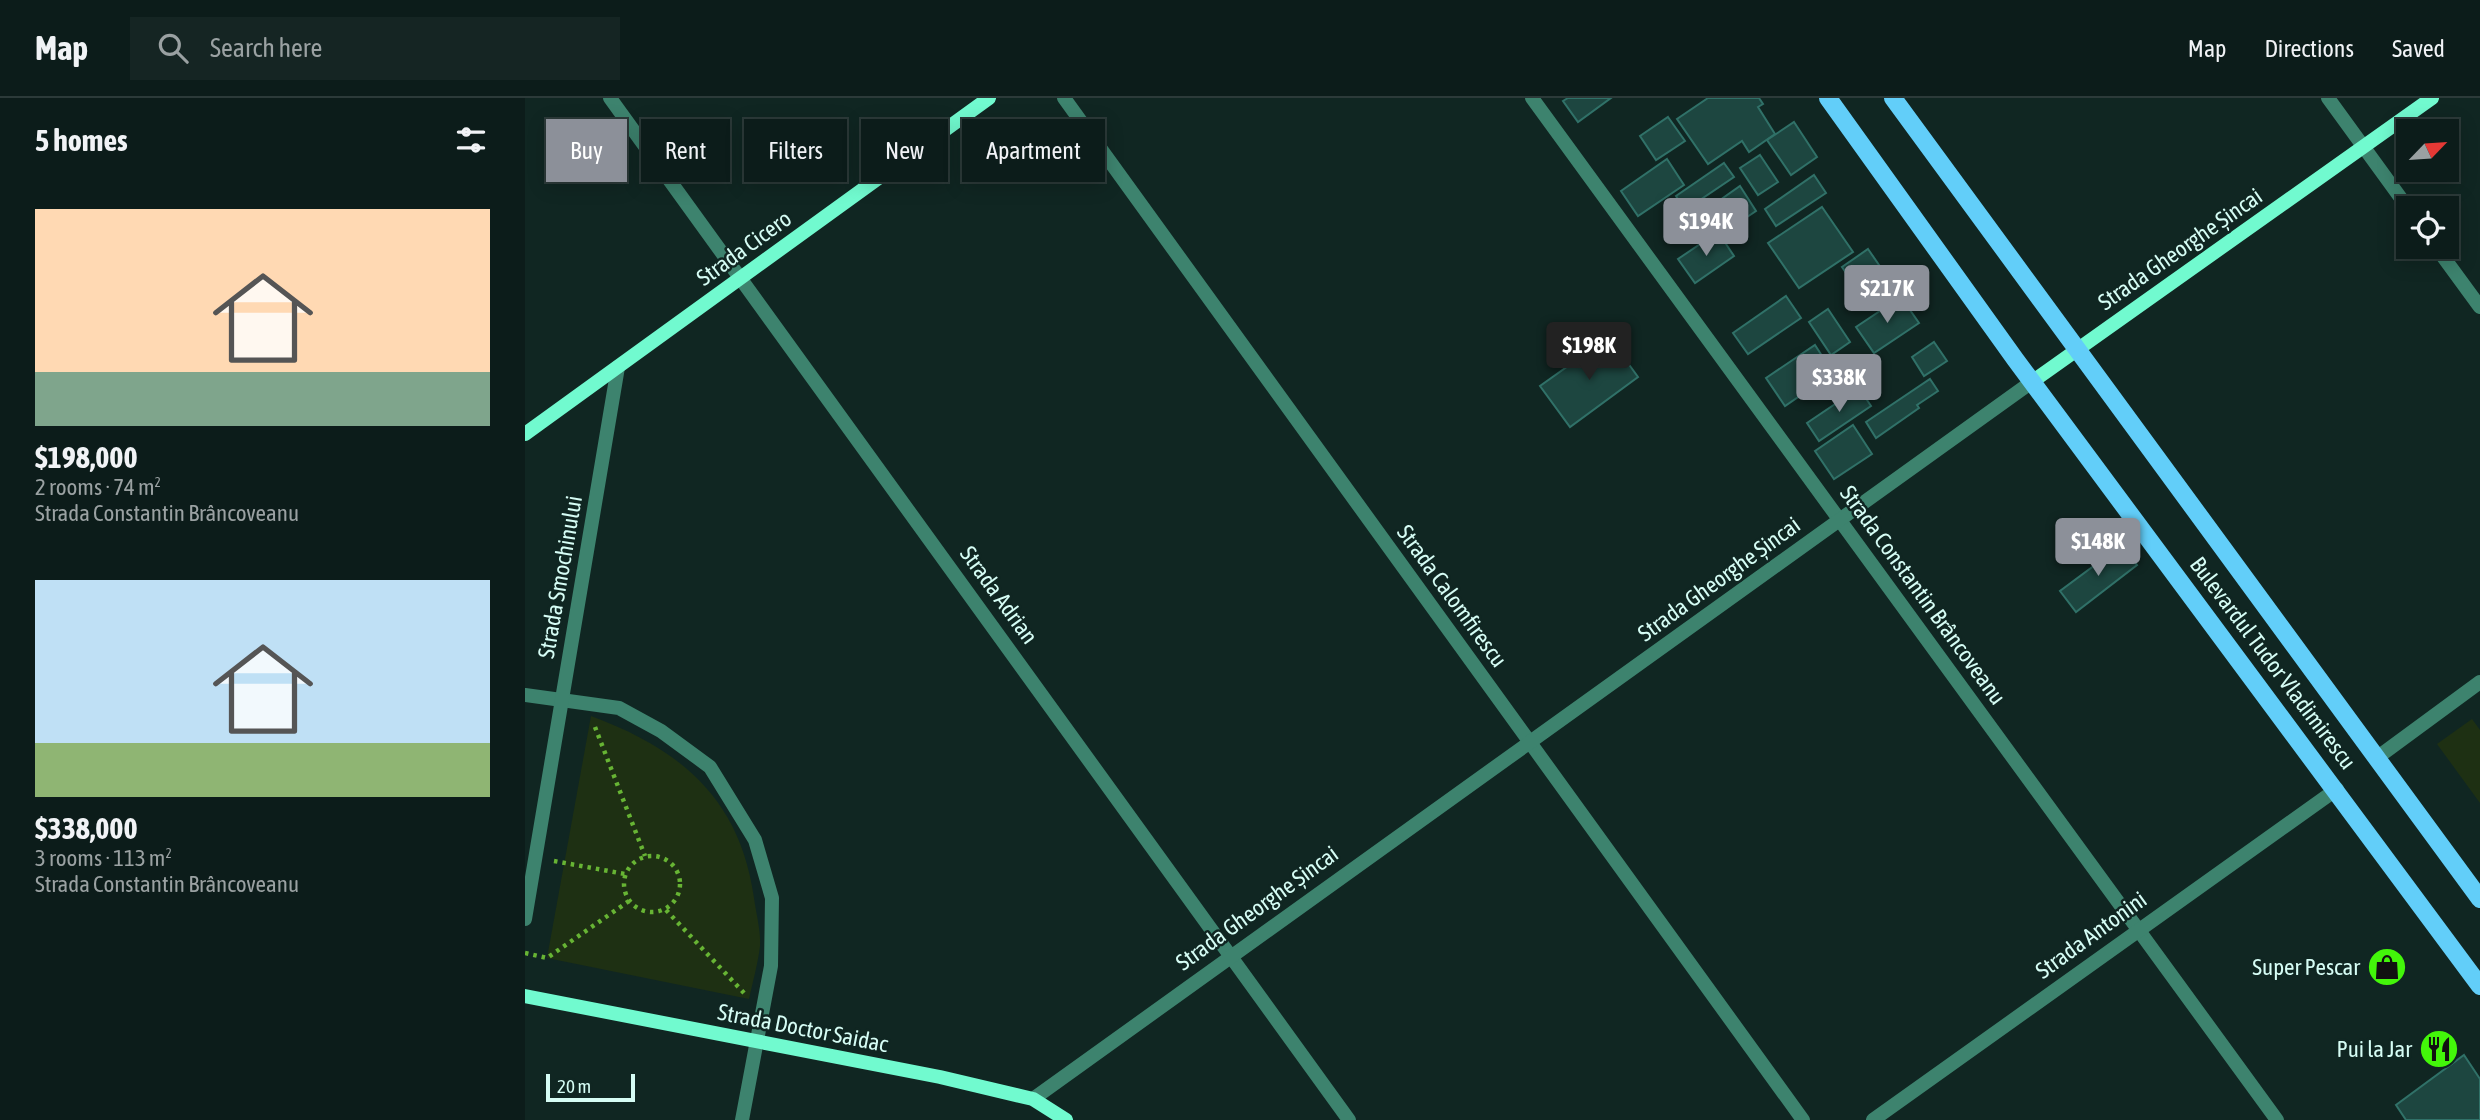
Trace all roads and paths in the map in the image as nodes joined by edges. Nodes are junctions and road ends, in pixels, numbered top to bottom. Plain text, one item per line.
1 (610, 98) edge
2 (989, 98) edge
3 (1064, 98) edge
4 (1532, 98) edge
5 (1828, 98) edge
6 (1893, 98) edge
7 (2328, 98) edge
8 (2432, 98) edge
9 (2364, 147) junction
10 (2399, 196) edge
11 (2445, 259) edge
12 (742, 278) junction
13 (2480, 307) edge
14 (2076, 350) junction
15 (618, 367) junction
16 (2033, 381) junction
17 (525, 434) edge
18 (1840, 520) junction
19 (2480, 682) edge
20 (525, 695) edge
21 (563, 698) junction
22 (1530, 742) junction
23 (2378, 757) junction
24 (2337, 789) junction
25 (645, 856) junction
26 (535, 858) junction
27 (625, 874) junction
28 (2480, 899) edge
29 (629, 901) junction
30 (666, 910) junction
31 (525, 919) edge
32 (2139, 928) junction
33 (525, 953) edge
34 (1230, 955) junction
35 (2480, 986) edge
36 (525, 996) edge
37 (764, 1003) junction
38 (755, 1043) junction
39 (1033, 1099) junction
40 (742, 1120) edge
41 (1066, 1120) edge
42 (1349, 1120) edge
43 (1803, 1120) edge
44 (1873, 1120) edge
45 (2277, 1120) edge

1 - 12 street, Strada Adrian
2 - 12 street, Strada Cicero
3 - 22 street, Strada Calomfirescu
4 - 18 street, Strada Constantin Brâncoveanu
5 - 16 main road, Bulevardul Tudor Vladimirescu
6 - 14 main road, Bulevardul Tudor Vladimirescu
7 - 9 street
8 - 9 street, Strada Gheorghe Șincai
9 - 10 street
9 - 14 street, Strada Gheorghe Șincai
11 - 13 street
12 - 15 street, Strada Cicero
12 - 34 street, Strada Adrian
14 - 16 street, Strada Gheorghe Șincai
14 - 23 main road, Bulevardul Tudor Vladimirescu
15 - 17 street, Strada Cicero
15 - 21 street, Strada Smochinului
16 - 18 street, Strada Gheorghe Șincai
16 - 24 main road, Bulevardul Tudor Vladimirescu
18 - 22 street, Strada Gheorghe Șincai
18 - 32 street, Strada Constantin Brâncoveanu
19 - 23 street
20 - 21 street
21 - 25 path
21 - 26 street, Strada Smochinului
21 - 37 street
22 - 34 street, Strada Gheorghe Șincai
22 - 43 street, Strada Calomfirescu
23 - 28 main road, Bulevardul Tudor Vladimirescu
24 - 32 street, Strada Antonini
24 - 35 main road, Bulevardul Tudor Vladimirescu
25 - 27 path
25 - 30 path
26 - 27 path
26 - 31 street, Strada Smochinului
27 - 29 path
29 - 30 path
29 - 33 path
30 - 37 path
32 - 44 street, Strada Antonini
32 - 45 street, Strada Constantin Brâncoveanu
34 - 39 street, Strada Gheorghe Șincai
34 - 42 street, Strada Adrian
36 - 38 street, Strada Doctor Saidac
37 - 38 street
38 - 39 street, Strada Doctor Saidac
38 - 40 street
39 - 41 street, Strada Doctor Saidac

